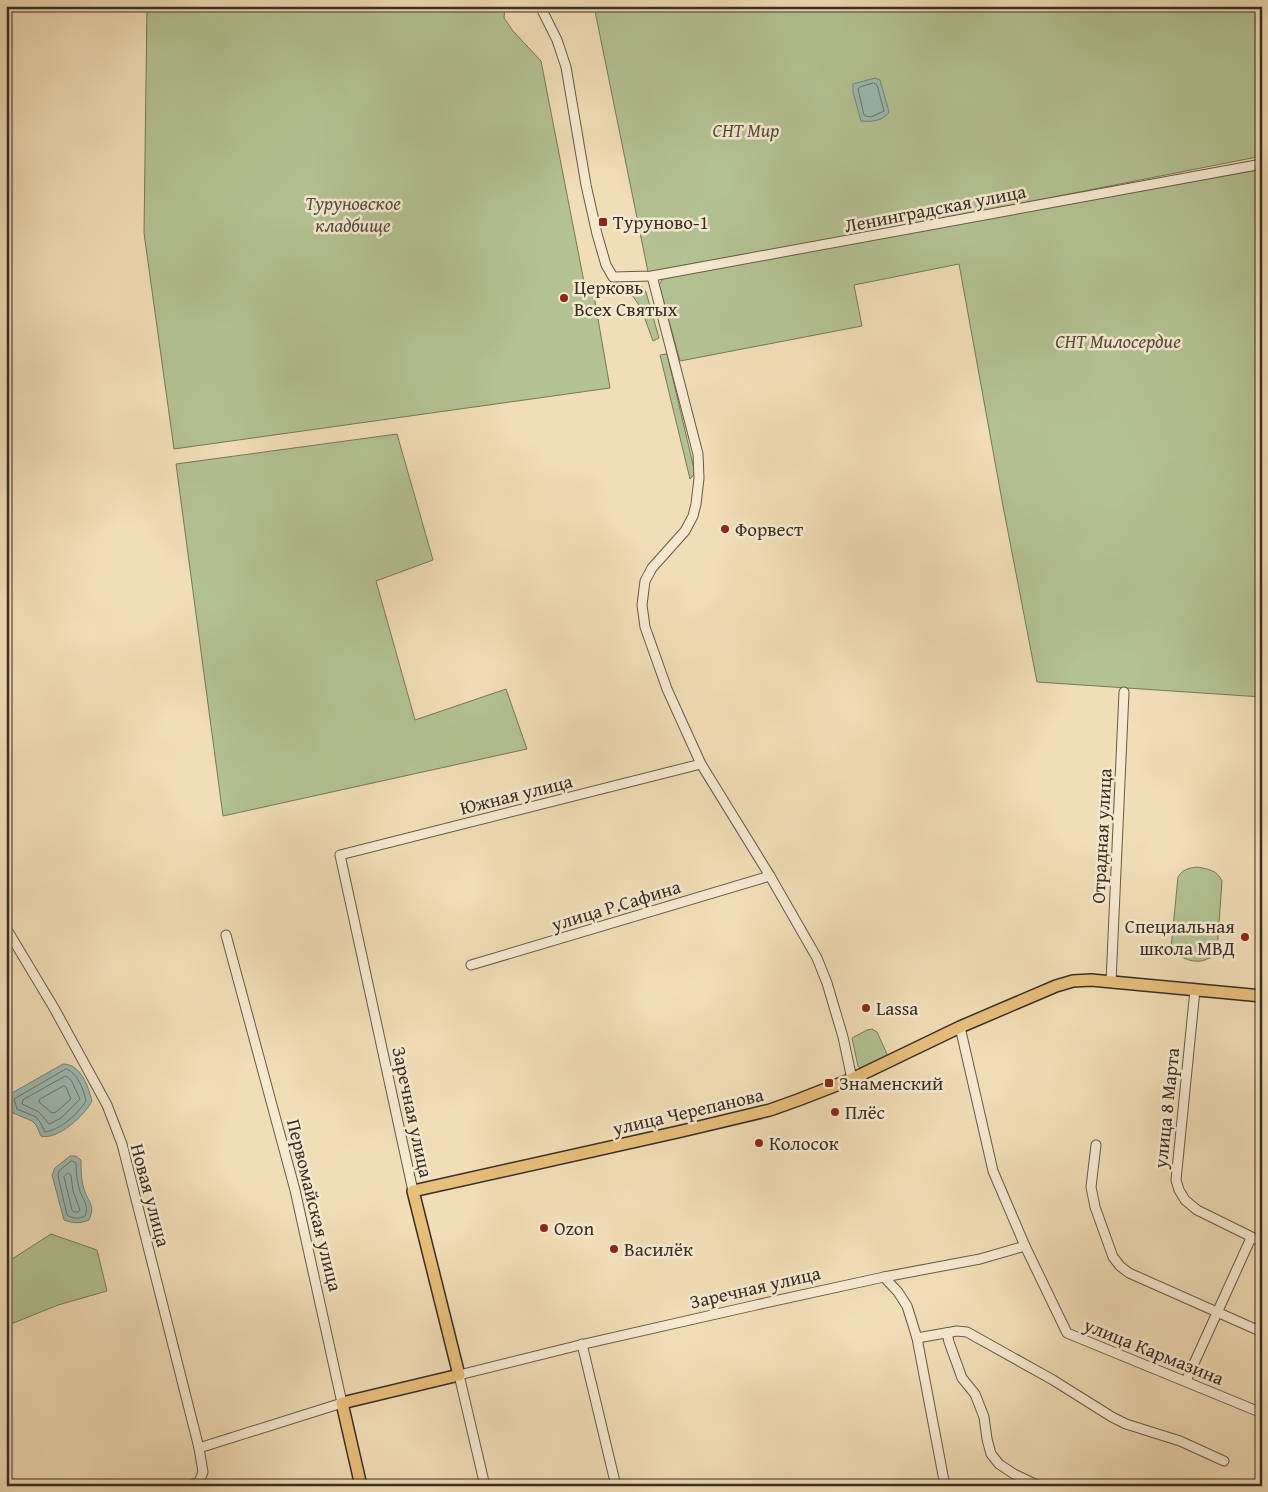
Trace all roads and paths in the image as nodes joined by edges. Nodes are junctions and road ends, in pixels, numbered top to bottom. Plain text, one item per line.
1 (540, 6) edge
2 (1262, 164) edge
3 (652, 276) junction
4 (1124, 692) dead end
5 (701, 764) junction
6 (340, 855) joint
7 (770, 876) junction
8 (6, 928) edge
9 (226, 935) dead end
10 (471, 965) dead end
11 (1111, 982) junction
12 (1195, 990) junction
13 (1262, 996) edge
14 (960, 1027) junction
15 (852, 1079) junction
16 (1096, 1145) dead end
17 (413, 1191) junction
18 (1251, 1238) junction
19 (1262, 1242) edge
20 (1025, 1246) junction
21 (884, 1276) junction
22 (1217, 1312) junction
23 (1262, 1332) edge
24 (948, 1334) junction
25 (917, 1338) junction
26 (582, 1344) junction
27 (459, 1375) junction
28 (1186, 1381) junction
29 (342, 1403) junction
30 (1262, 1413) edge
31 (199, 1448) junction
32 (1224, 1461) dead end
33 (188, 1486) edge
34 (361, 1486) edge
35 (485, 1486) edge
36 (616, 1486) edge
37 (944, 1486) edge
38 (1039, 1486) edge

1 - 3 street, Ленинградская улица
2 - 3 street, Ленинградская улица
3 - 5 street
4 - 11 street, Отрадная улица
5 - 6 street, Южная улица
5 - 7 street
6 - 17 street, Заречная улица
7 - 10 street, улица Р.Сафина
7 - 15 street
8 - 31 street, Новая улица
9 - 29 street, Первомайская улица
11 - 12 main road, улица Черепанова
11 - 14 main road, улица Черепанова
12 - 13 main road, улица Черепанова
12 - 18 street, улица 8 Марта
14 - 15 main road, улица Черепанова
14 - 20 street
15 - 17 main road, улица Черепанова
16 - 22 street
17 - 27 main road, Заречная улица
18 - 19 street, улица 8 Марта
18 - 22 street
20 - 21 street, Заречная улица
20 - 28 street, улица Кармазина
21 - 25 street
21 - 26 street, Заречная улица
22 - 23 street
22 - 28 street
24 - 25 street
24 - 32 street
24 - 38 street
25 - 37 street
26 - 27 street, Заречная улица
26 - 36 street
27 - 29 main road, Заречная улица
27 - 35 street, Заречная улица
28 - 30 street, улица Кармазина
29 - 31 street, Заречная улица
29 - 34 main road, Первомайская улица
31 - 33 street, Новая улица

